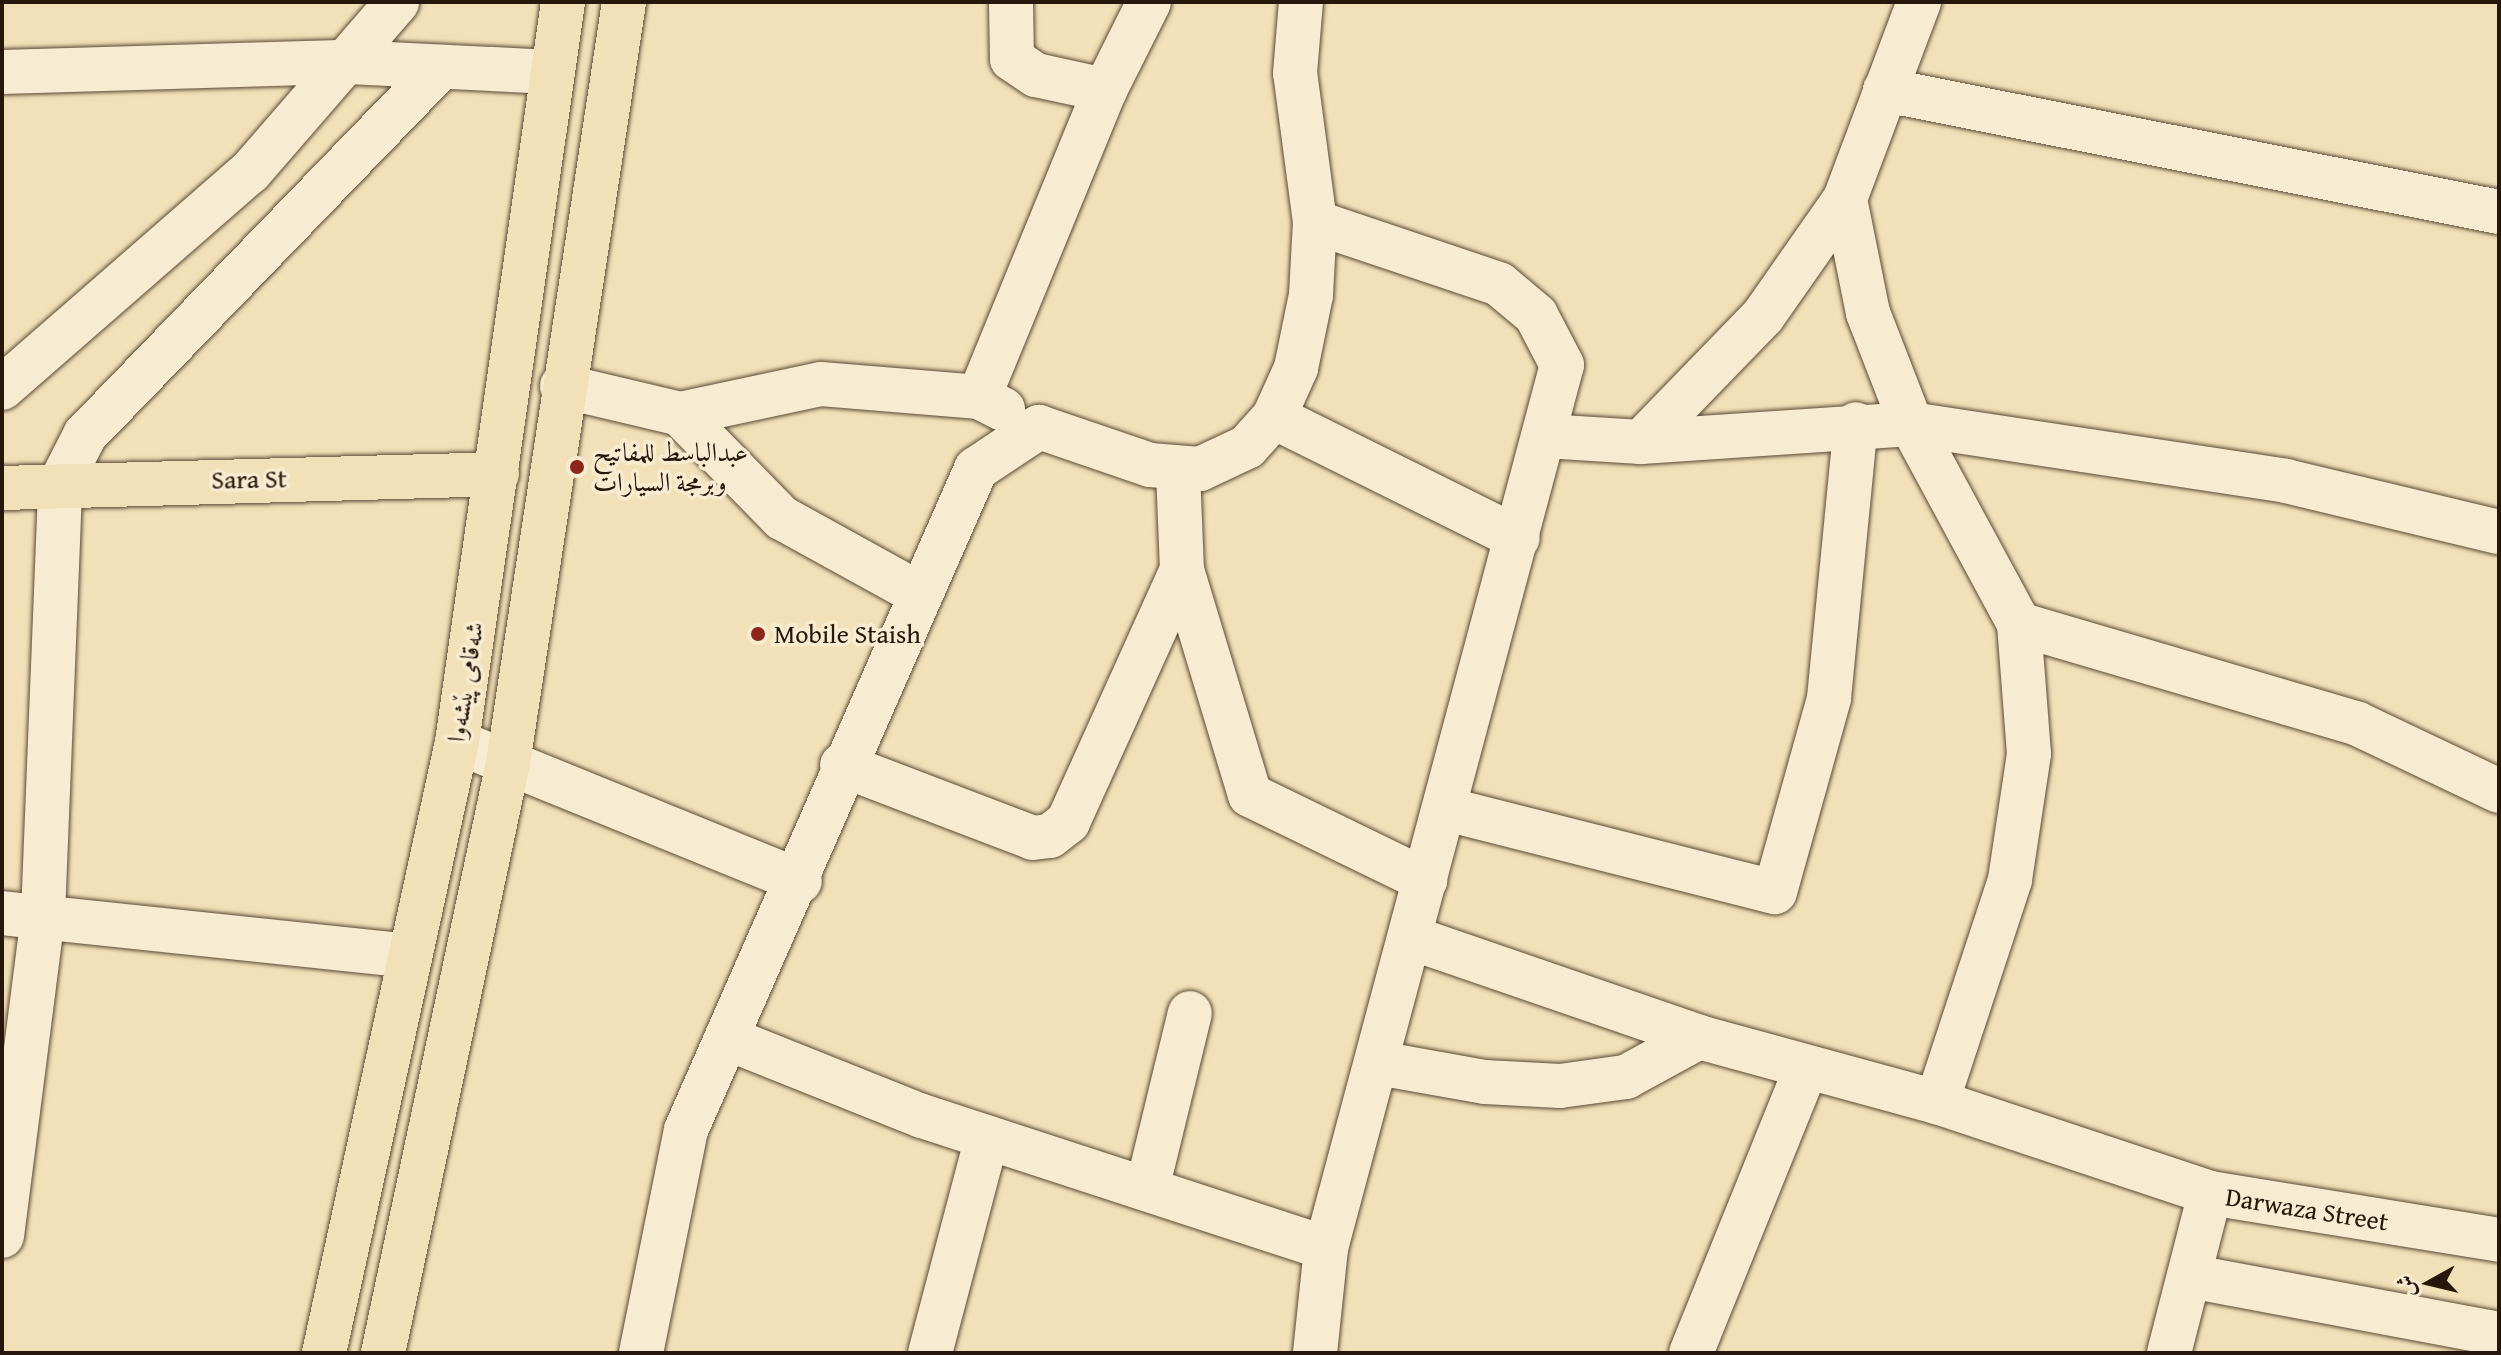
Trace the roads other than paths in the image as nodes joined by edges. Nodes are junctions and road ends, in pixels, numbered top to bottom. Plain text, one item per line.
1 (397, 2) edge
2 (563, 2) edge
3 (624, 2) edge
4 (1011, 2) edge
5 (1149, 2) edge
6 (1301, 2) edge
7 (1919, 2) edge
8 (348, 62) junction
9 (441, 67) junction
10 (2, 72) edge
11 (552, 72) junction
12 (1105, 90) junction
13 (1885, 90) junction
14 (1845, 199) junction
15 (2499, 212) edge
16 (1315, 222) junction
17 (562, 386) junction
18 (2, 388) edge
19 (979, 397) junction
20 (680, 414) junction
21 (1274, 417) junction
22 (1856, 424) junction
23 (1911, 424) junction
24 (1039, 427) junction
25 (1545, 436) junction
26 (1641, 442) junction
27 (1178, 471) junction
28 (497, 474) junction
29 (60, 484) junction
30 (2, 488) edge
31 (2499, 532) edge
32 (1518, 538) junction
33 (1182, 570) junction
34 (918, 593) junction
35 (2019, 624) junction
36 (457, 742) junction
37 (508, 763) junction
38 (842, 765) junction
39 (2499, 791) edge
40 (1446, 809) junction
41 (1425, 880) junction
42 (800, 881) junction
43 (22, 914) edge
44 (1412, 938) junction
45 (409, 956) junction
46 (1190, 1013) dead end
47 (1699, 1037) junction
48 (729, 1039) junction
49 (1378, 1063) junction
50 (1806, 1069) junction
51 (1937, 1102) junction
52 (987, 1137) junction
53 (1147, 1189) junction
54 (2210, 1193) junction
55 (2, 1236) edge
56 (2499, 1240) edge
57 (1326, 1248) junction
58 (2189, 1276) junction
59 (2499, 1334) edge
60 (324, 1353) edge
61 (383, 1353) edge
62 (641, 1353) edge
63 (930, 1353) edge
64 (1315, 1353) edge
65 (1691, 1353) edge
66 (2169, 1353) edge

1 - 8 street
2 - 11 main road, شەقامی پێشەوا
3 - 17 main road, شەقامی پێشەوا
4 - 12 street
5 - 12 street
6 - 16 street
7 - 13 street
8 - 9 street
8 - 10 street
8 - 18 street
9 - 11 street
9 - 29 street
11 - 28 main road, شەقامی پێشەوا
12 - 19 street
13 - 14 street
13 - 15 street
14 - 23 street
14 - 26 street
16 - 21 street
16 - 25 street
17 - 20 street
17 - 37 main road, شەقامی پێشەوا
19 - 20 street
19 - 24 street
20 - 34 street
21 - 27 street
21 - 32 street
22 - 23 street
22 - 26 street
22 - 40 street
23 - 31 street
23 - 35 street
24 - 27 street
24 - 34 street
25 - 26 street
25 - 32 street
27 - 33 street
28 - 29 main road, Sara St
28 - 36 main road, شەقامی پێشەوا
29 - 30 main road, Sara St
29 - 43 street
32 - 40 street
33 - 38 street
33 - 41 street
34 - 38 street
35 - 39 street
35 - 51 street
36 - 37 street
36 - 45 main road, شەقامی پێشەوا
37 - 42 street
37 - 61 main road, شەقامی پێشەوا
38 - 42 street
40 - 41 street
41 - 44 street
42 - 48 street
43 - 45 street
43 - 55 street
44 - 47 street, Darwaza Street
44 - 49 street
45 - 60 main road, شەقامی پێشەوا
46 - 53 street
47 - 49 street
47 - 50 street, Darwaza Street
48 - 52 street
48 - 62 street
49 - 57 street
50 - 51 street, Darwaza Street
50 - 65 street
51 - 54 street, Darwaza Street
52 - 53 street
52 - 63 street
53 - 57 street
54 - 56 street, Darwaza Street
54 - 58 street
57 - 64 street
58 - 59 street
58 - 66 street

